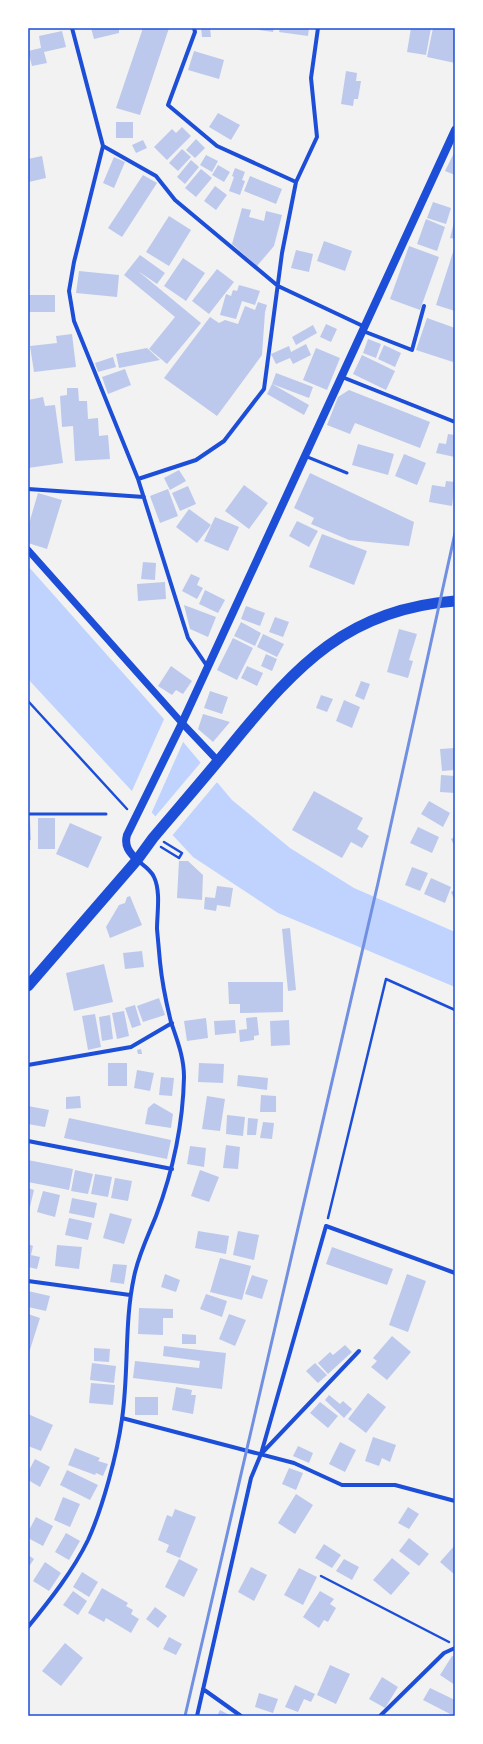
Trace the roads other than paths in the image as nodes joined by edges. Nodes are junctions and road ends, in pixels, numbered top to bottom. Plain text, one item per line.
1 (72, 28) edge
2 (194, 28) edge
3 (318, 28) edge
4 (455, 130) edge
5 (103, 146) junction
6 (296, 182) junction
7 (278, 286) junction
8 (424, 306) dead end
9 (364, 329) junction
10 (342, 377) junction
11 (455, 422) edge
12 (305, 456) junction
13 (347, 473) dead end
14 (138, 479) junction
15 (28, 489) edge
16 (144, 497) junction
17 (28, 550) edge
18 (455, 601) edge
19 (207, 666) junction
20 (182, 723) junction
21 (214, 765) junction
22 (28, 814) edge
23 (106, 814) dead end
24 (137, 860) junction
25 (28, 986) edge
26 (172, 1023) junction
27 (28, 1066) edge
28 (28, 1141) edge
29 (172, 1169) junction
30 (455, 1273) edge
31 (28, 1281) edge
32 (130, 1295) junction
33 (359, 1351) dead end
34 (122, 1418) junction
35 (261, 1454) junction
36 (455, 1501) edge
37 (28, 1627) edge
38 (455, 1648) edge
39 (203, 1689) junction
40 (197, 1716) edge
41 (241, 1716) edge
42 (380, 1716) edge

1 - 5 street
2 - 6 street
3 - 6 street
4 - 9 main road
5 - 7 street
5 - 14 street
6 - 7 street
7 - 9 street
7 - 14 street
8 - 9 street
9 - 10 main road
10 - 11 street
10 - 12 main road
12 - 13 lane
12 - 19 main road
14 - 16 street
15 - 16 street
16 - 19 street
17 - 20 street
18 - 21 highway
19 - 20 main road
20 - 21 street
20 - 24 main road
21 - 24 highway
22 - 23 lane
24 - 25 highway
24 - 26 street
26 - 27 street
26 - 29 street
28 - 29 street
29 - 32 street
30 - 35 street
31 - 32 street
32 - 34 street
33 - 35 street
34 - 35 street
34 - 37 street
35 - 36 street
35 - 39 street
38 - 42 street
39 - 40 street
39 - 41 street

